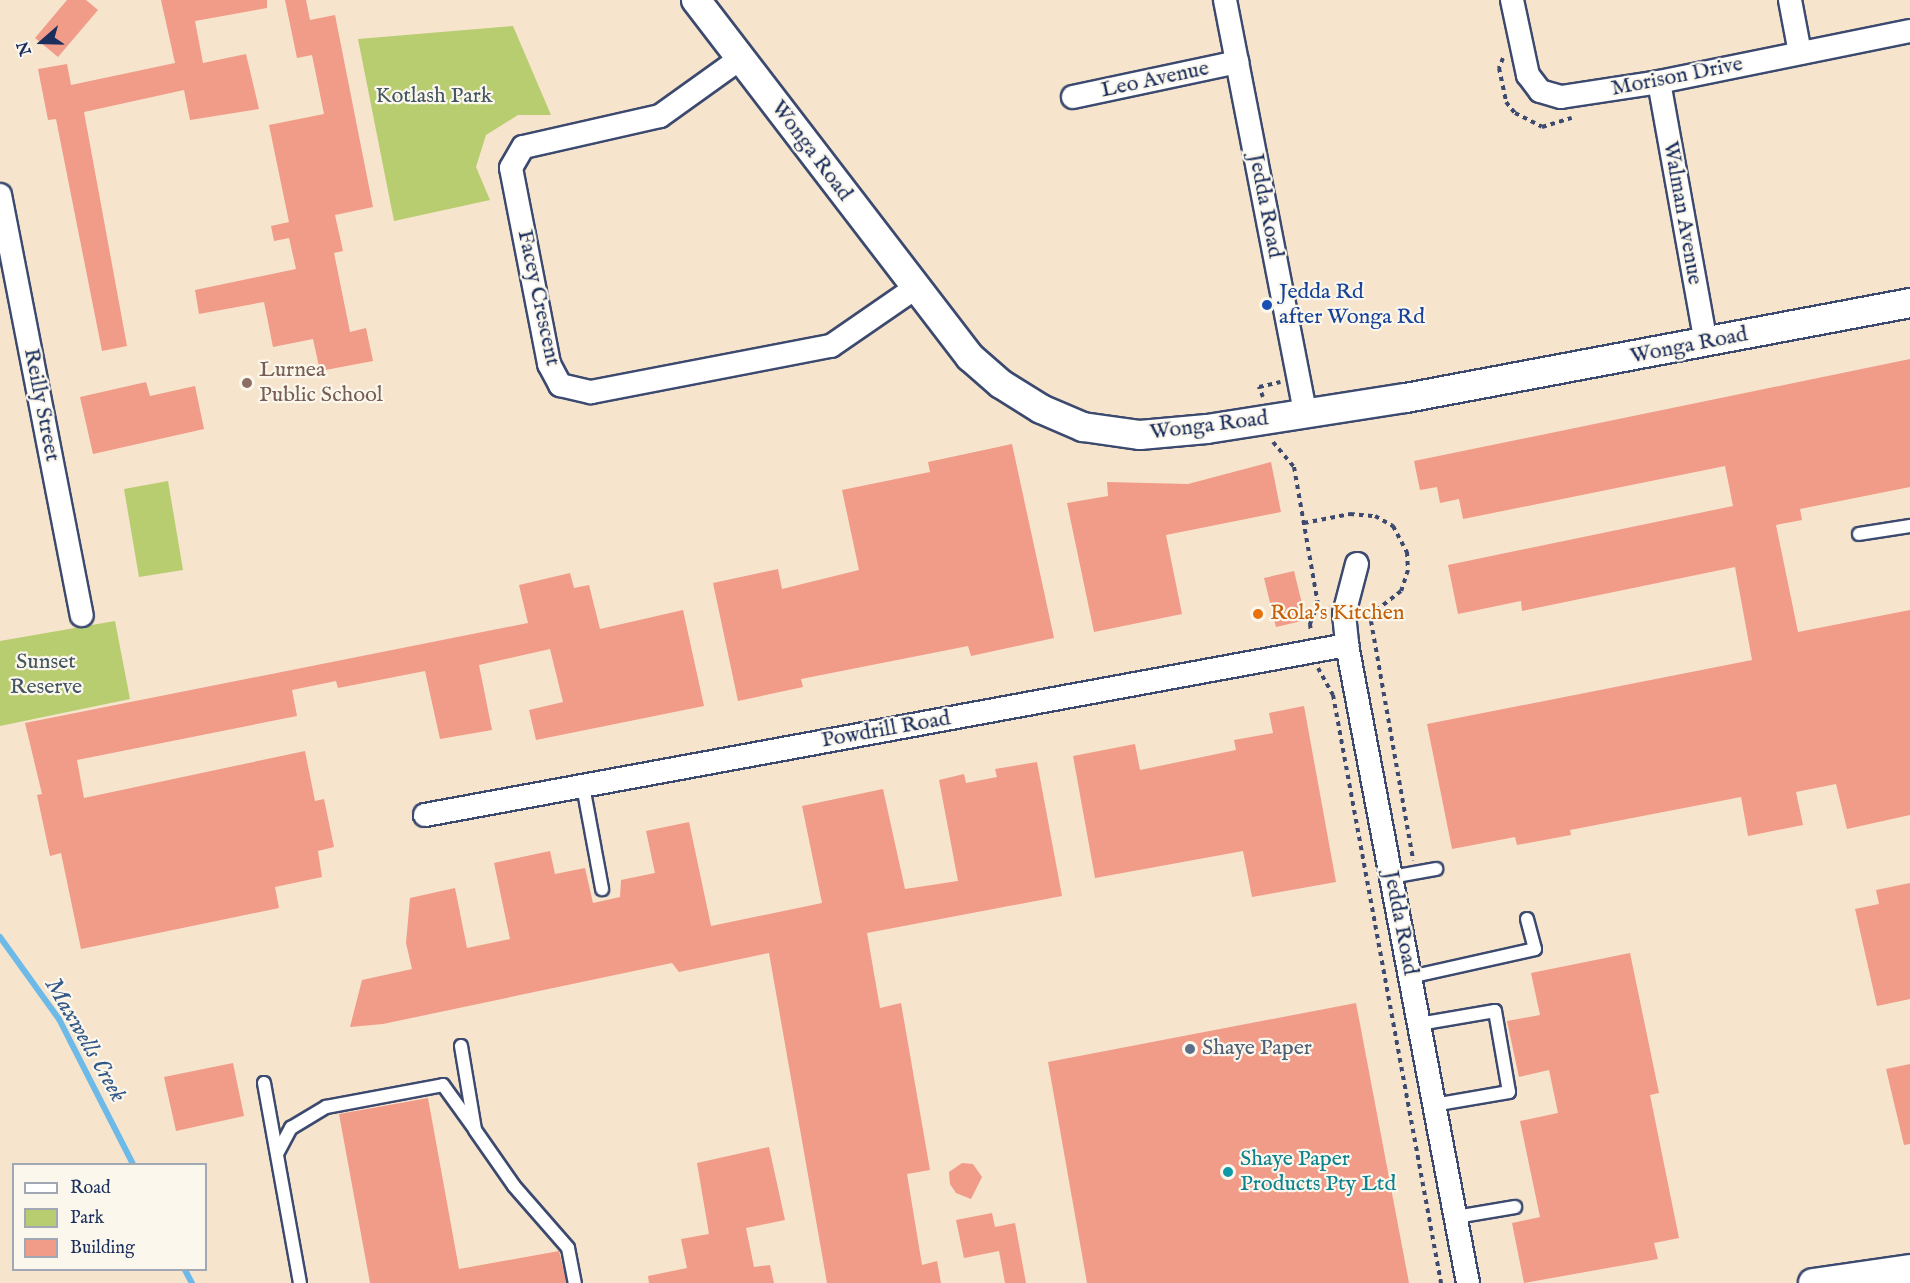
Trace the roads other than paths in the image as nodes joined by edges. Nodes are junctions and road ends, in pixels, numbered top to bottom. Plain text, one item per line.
1 (696, 0) edge
2 (1225, 0) edge
3 (1512, 0) edge
4 (1790, 0) edge
5 (1910, 32) edge
6 (1800, 53) junction
7 (741, 58) junction
8 (1237, 62) junction
9 (1659, 82) junction
10 (1073, 97) dead end
11 (0, 195) edge
12 (7, 265) edge
13 (915, 288) junction
14 (1910, 303) edge
15 (1706, 344) junction
16 (1305, 413) junction
17 (1910, 526) edge
18 (1860, 534) dead end
19 (1357, 564) dead end
20 (82, 615) dead end
21 (1347, 645) junction
22 (583, 786) junction
23 (425, 815) dead end
24 (1436, 869) dead end
25 (1391, 877) junction
26 (602, 889) dead end
27 (1527, 919) dead end
28 (1410, 977) junction
29 (1419, 1024) junction
30 (461, 1046) dead end
31 (264, 1083) dead end
32 (1434, 1105) junction
33 (475, 1130) junction
34 (277, 1154) junction
35 (1515, 1207) dead end
36 (1456, 1217) junction
37 (1910, 1269) edge
38 (300, 1283) edge
39 (575, 1283) edge
40 (1468, 1283) edge
41 (1813, 1283) edge

1 - 7 street, Wonga Road
2 - 8 street, Jedda Road
3 - 9 street, Morison Drive
4 - 6 street
5 - 6 street, Morison Drive
6 - 9 street, Morison Drive
7 - 13 street, Wonga Road
7 - 13 street, Facey Crescent
8 - 10 street, Leo Avenue
8 - 16 street, Jedda Road
9 - 15 street, Walman Avenue
11 - 12 street, Reilly Street
12 - 20 street, Reilly Street
13 - 16 street, Wonga Road
14 - 15 street, Wonga Road
15 - 16 street, Wonga Road
17 - 18 lane
19 - 21 street, Jedda Road
21 - 22 street, Powdrill Road
21 - 25 street, Jedda Road
22 - 23 street, Powdrill Road
22 - 26 lane
24 - 25 lane
25 - 28 street, Jedda Road
27 - 28 lane
28 - 29 street, Jedda Road
29 - 32 street, Jedda Road
29 - 32 lane
30 - 33 lane
31 - 34 lane
32 - 36 street, Jedda Road
33 - 34 lane
33 - 39 lane
34 - 38 lane
35 - 36 lane
36 - 40 street, Jedda Road
37 - 41 street

